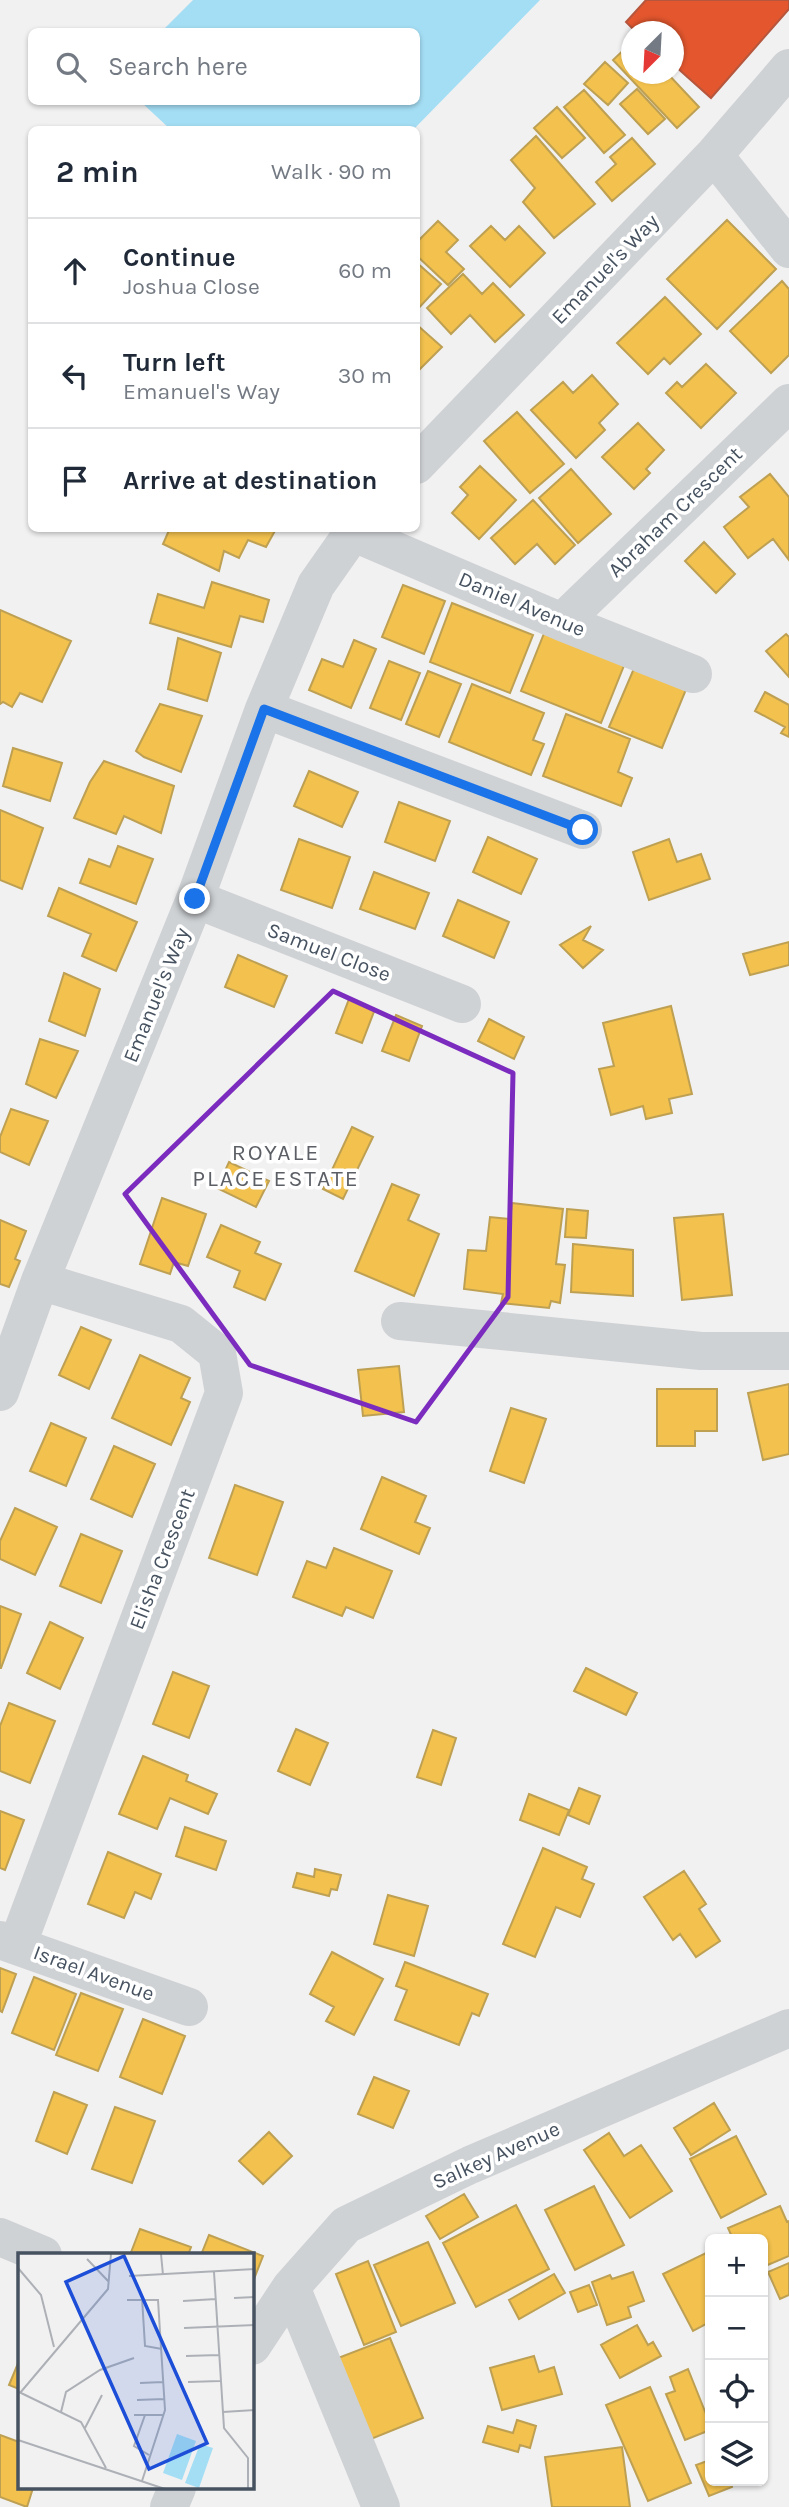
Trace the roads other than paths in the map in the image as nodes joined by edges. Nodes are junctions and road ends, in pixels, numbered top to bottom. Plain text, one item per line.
1 (789, 68) edge
2 (714, 155) junction
3 (789, 249) edge
4 (789, 403) edge
5 (420, 461) edge
6 (353, 532) edge
7 (359, 532) edge
8 (562, 622) junction
9 (693, 674) dead end
10 (264, 709) junction
11 (583, 830) dead end
12 (195, 899) junction
13 (462, 1004) dead end
14 (40, 1281) junction
15 (400, 1321) dead end
16 (789, 1351) edge
17 (0, 1392) edge
18 (8, 1943) edge
19 (189, 2007) dead end
20 (789, 2028) edge
21 (0, 2237) edge
22 (38, 2253) edge
23 (291, 2287) junction
24 (254, 2343) edge
25 (176, 2490) edge
26 (169, 2507) edge
27 (381, 2507) edge

1 - 2 street, Emanuel's Way
2 - 3 street
2 - 5 street, Emanuel's Way
4 - 8 street, Abraham Crescent
6 - 10 street, Emanuel's Way
7 - 8 street, Daniel Avenue
8 - 9 street, Daniel Avenue
10 - 11 street
10 - 12 street, Emanuel's Way
12 - 13 street, Samuel Close
12 - 14 street, Emanuel's Way
14 - 17 street, Emanuel's Way
14 - 18 street, Elisha Crescent
15 - 16 street
18 - 19 street, Israel Avenue
20 - 23 street, Salkey Avenue
21 - 22 street
23 - 24 street, Salkey Avenue
23 - 27 street
25 - 26 street

